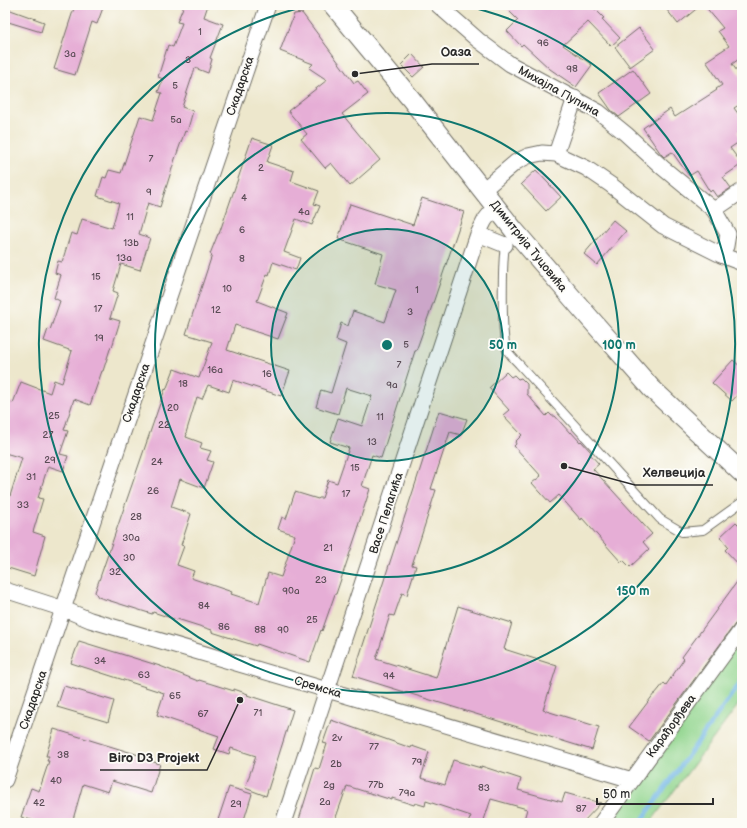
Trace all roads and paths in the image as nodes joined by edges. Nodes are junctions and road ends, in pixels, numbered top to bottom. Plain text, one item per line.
1 (268, 5) edge
2 (333, 5) edge
3 (438, 5) edge
4 (573, 104) junction
5 (556, 154) junction
6 (483, 190) junction
7 (742, 191) edge
8 (496, 206) junction
9 (714, 210) junction
10 (478, 234) junction
11 (509, 237) junction
12 (721, 255) junction
13 (742, 263) edge
14 (742, 473) edge
15 (742, 502) edge
16 (5, 590) edge
17 (64, 609) junction
18 (742, 629) edge
19 (327, 690) junction
20 (5, 780) edge
21 (632, 780) junction
22 (283, 823) edge
23 (601, 823) edge

1 - 17 street, Скадарска
2 - 6 street, Димитрија Туцовића
3 - 4 street, Михајла Пупина
4 - 5 street
4 - 9 street, Михајла Пупина
5 - 6 street
5 - 12 street
6 - 8 street, Димитрија Туцовића
7 - 9 street
8 - 10 street, Васе Пелагића
8 - 11 street, Димитрија Туцовића
9 - 12 street, Михајла Пупина
10 - 11 street
10 - 19 street, Васе Пелагића
11 - 14 street, Димитрија Туцовића
11 - 15 lane
12 - 13 street
16 - 17 street, Сремска
17 - 19 street, Сремска
17 - 20 street, Скадарска
18 - 21 street, Карађорђева
19 - 21 street, Сремска
19 - 22 street, Васе Пелагића
21 - 23 street, Карађорђева

